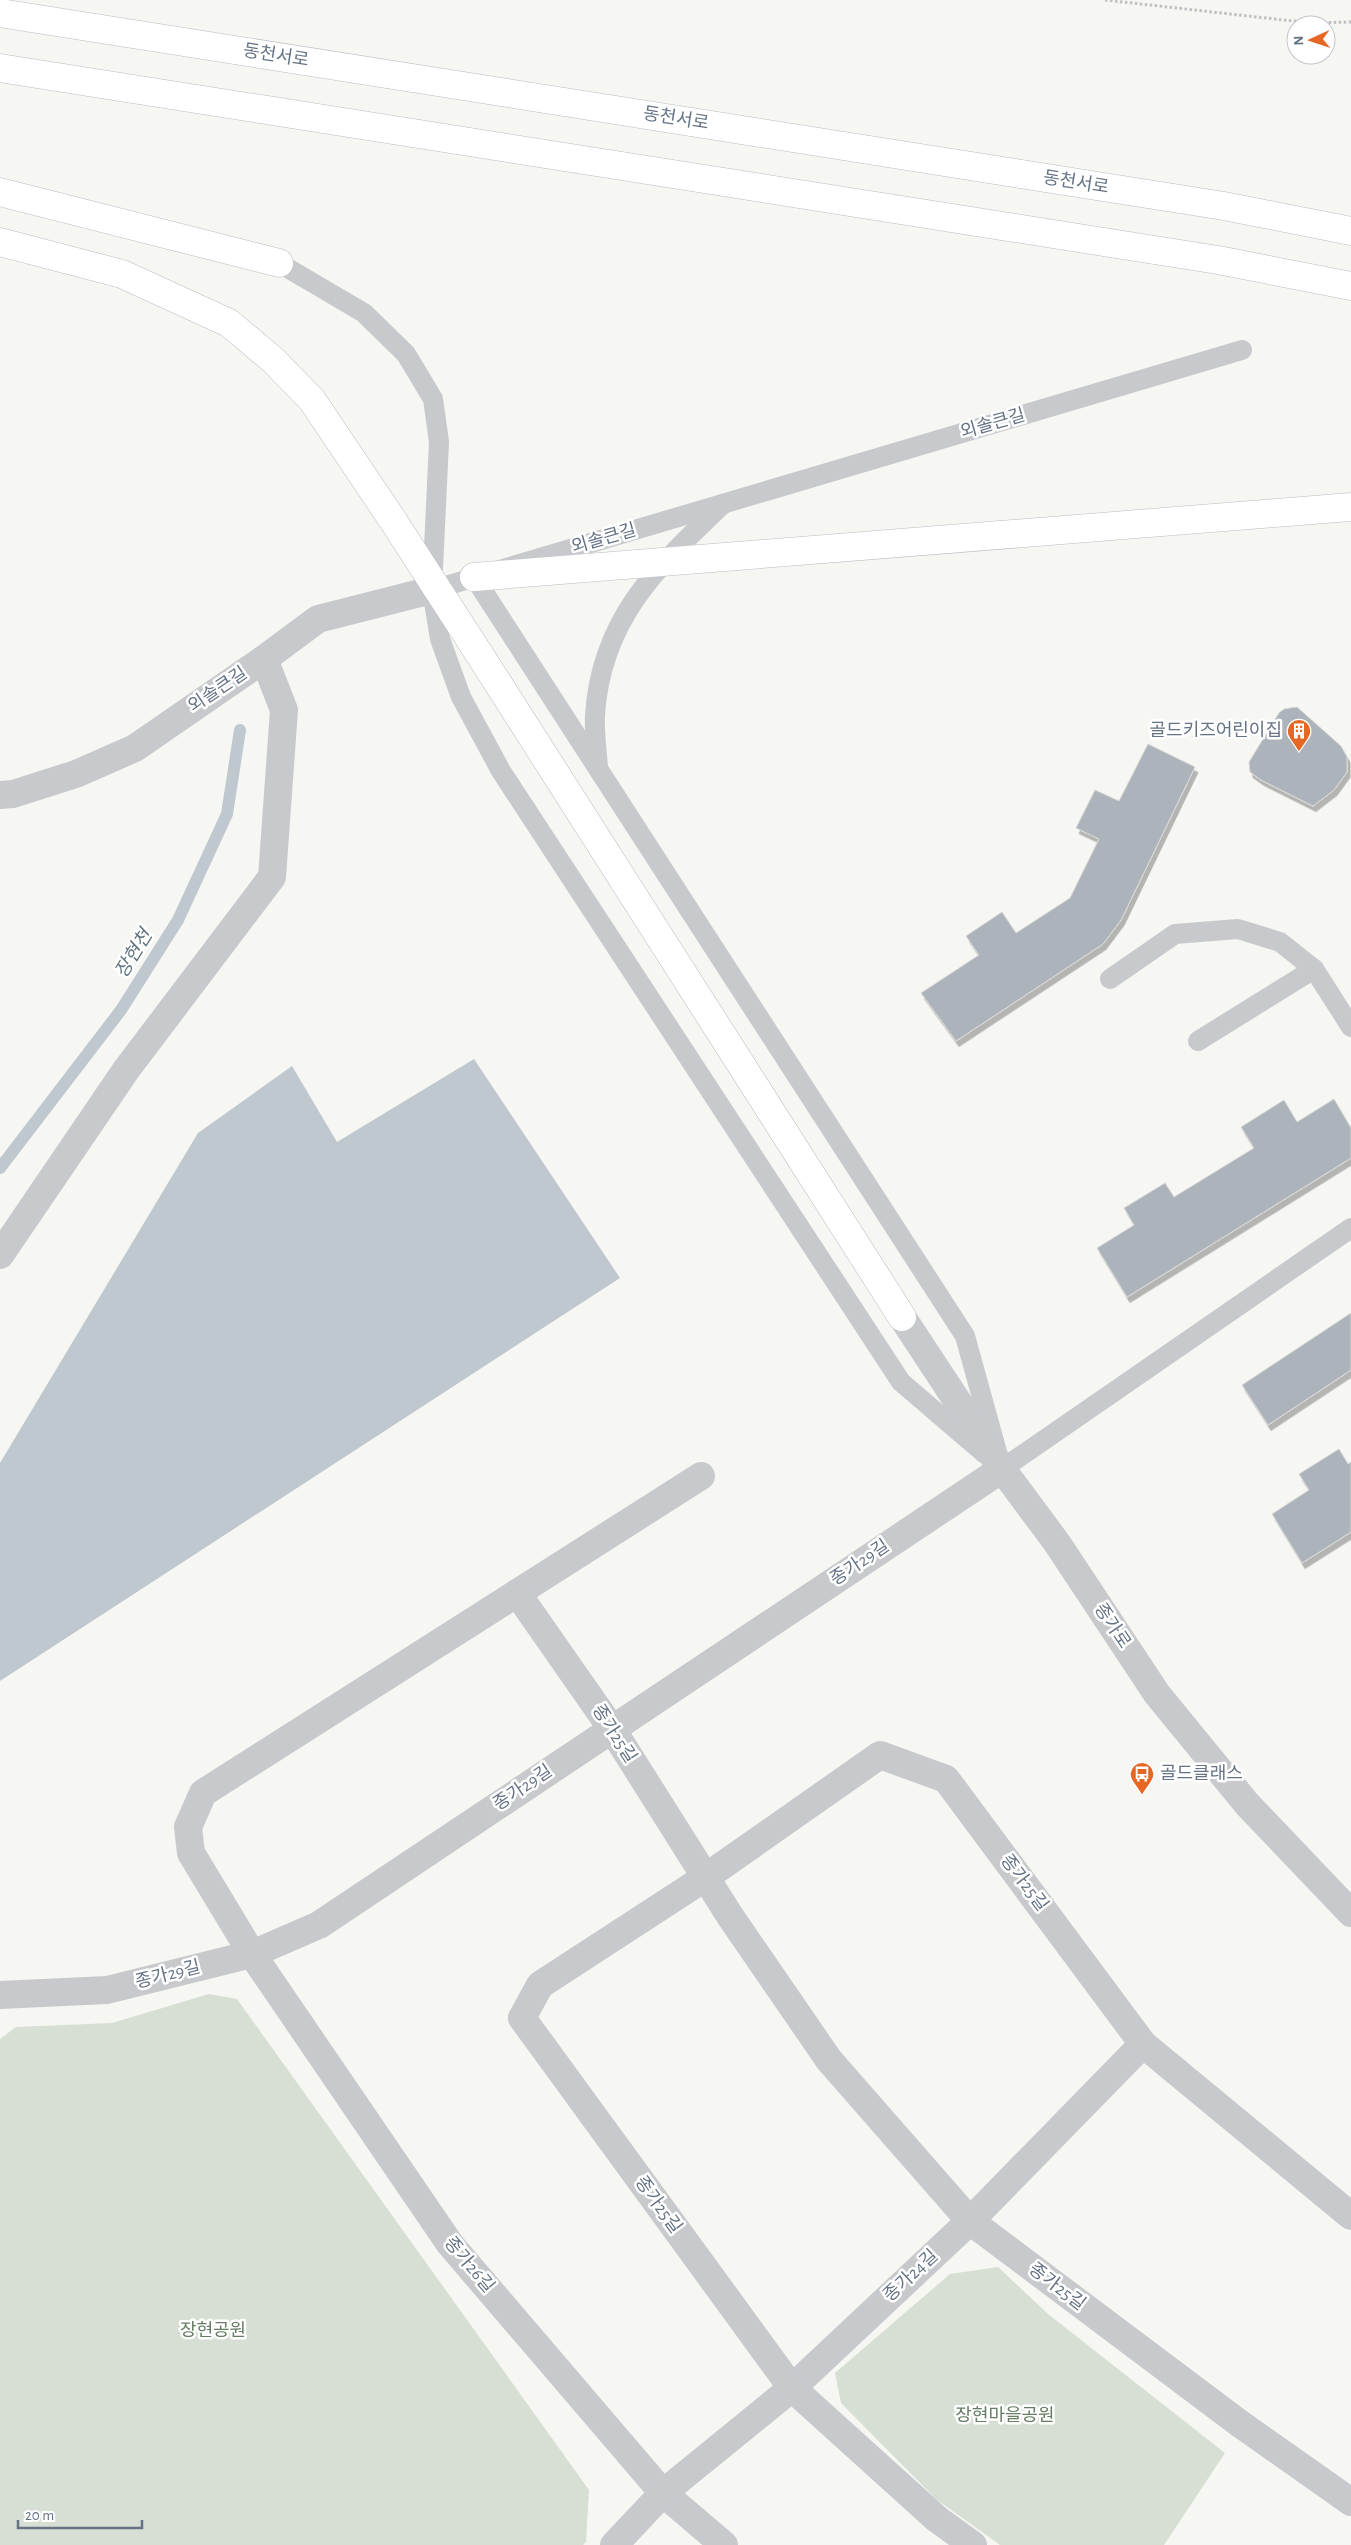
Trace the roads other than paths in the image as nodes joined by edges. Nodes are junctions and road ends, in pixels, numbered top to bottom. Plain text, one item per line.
1 (0, 13) edge
2 (0, 68) edge
3 (0, 192) edge
4 (1351, 231) edge
5 (0, 242) edge
6 (279, 263) joint
7 (1351, 286) edge
8 (1242, 350) dead end
9 (724, 503) junction
10 (1351, 507) edge
11 (662, 562) junction
12 (474, 577) junction
13 (432, 590) junction
14 (264, 660) junction
15 (599, 770) junction
16 (0, 795) edge
17 (1314, 969) junction
18 (1110, 979) dead end
19 (1351, 1027) edge
20 (1198, 1041) dead end
21 (1351, 1228) edge
22 (0, 1255) edge
23 (902, 1317) joint
24 (1002, 1469) junction
25 (700, 1476) dead end
26 (517, 1593) junction
27 (612, 1729) junction
28 (706, 1877) junction
29 (1351, 1913) edge
30 (252, 1954) junction
31 (0, 1995) edge
32 (1143, 2044) junction
33 (1351, 2216) edge
34 (970, 2221) junction
35 (792, 2388) junction
36 (663, 2492) junction
37 (1351, 2502) edge
38 (614, 2545) edge
39 (724, 2545) edge
40 (973, 2545) edge

1 - 4 main road, 동천서로
2 - 7 main road
3 - 6 main road
5 - 23 main road, bridge
6 - 13 lane
8 - 9 lane, 외솔큰길
9 - 11 lane
9 - 12 lane, 외솔큰길
10 - 11 main road
11 - 12 main road
11 - 15 lane
12 - 13 lane, 외솔큰길
12 - 15 lane
13 - 14 street, 외솔큰길
13 - 24 lane
14 - 16 street, 외솔큰길
14 - 22 street
15 - 24 lane
17 - 18 lane
17 - 19 lane
17 - 20 lane
21 - 24 lane
23 - 24 street, 종가로
24 - 27 street, 종가29길
24 - 29 street, 종가로
25 - 26 street, 종가26길
26 - 27 street, 종가25길
26 - 30 street, 종가26길
27 - 28 street, 종가25길
27 - 30 street, 종가29길
28 - 32 street, 종가25길
28 - 34 street, 종가25길
28 - 35 street, 종가25길
30 - 31 street, 종가29길
30 - 36 street, 종가26길
32 - 33 street, 종가25길
32 - 34 street, 종가24길
34 - 35 street, 종가24길
34 - 37 street, 종가25길
35 - 36 street, 종가24길
35 - 40 street, 종가25길
36 - 38 street, 종가24길
36 - 39 street, 종가26길

